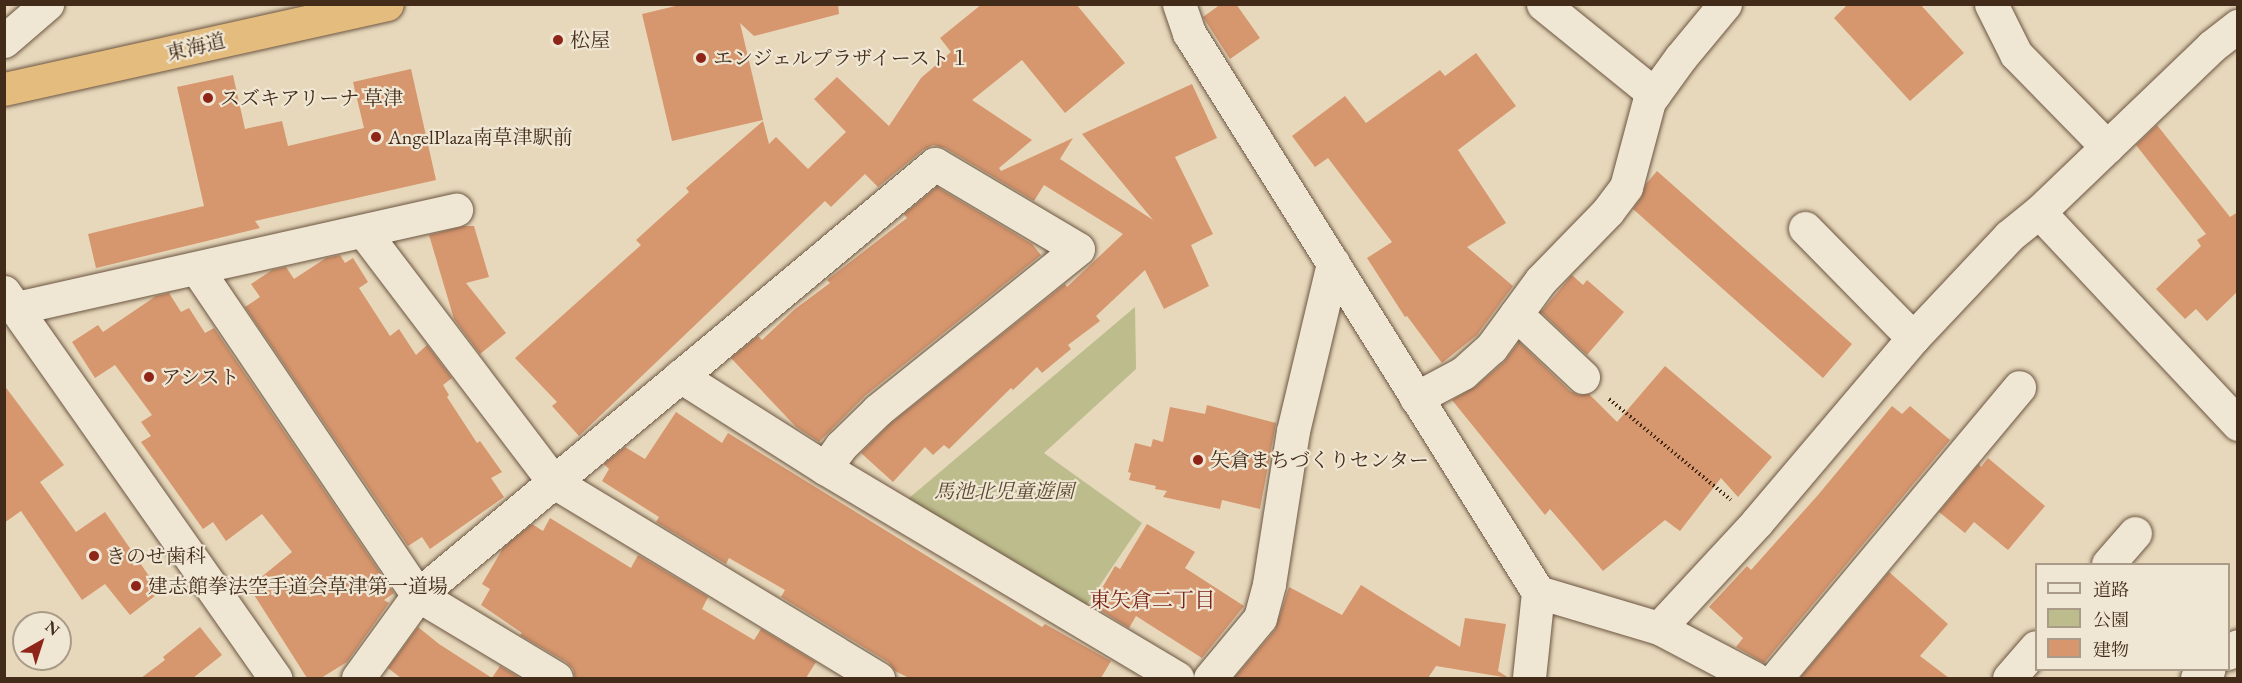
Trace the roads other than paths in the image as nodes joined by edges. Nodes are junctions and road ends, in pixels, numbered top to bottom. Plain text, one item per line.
1 (47, 4) edge
2 (387, 4) edge
3 (1179, 4) edge
4 (1543, 4) edge
5 (1725, 4) edge
6 (1991, 4) edge
7 (2238, 26) edge
8 (4, 41) edge
9 (4, 89) edge
10 (1654, 94) junction
11 (2107, 147) junction
12 (456, 210) dead end
13 (2039, 213) junction
14 (1804, 228) dead end
15 (364, 232) junction
16 (1333, 263) junction
17 (197, 269) junction
18 (10, 300) edge
19 (1516, 314) junction
20 (1913, 338) junction
21 (680, 376) junction
22 (1583, 377) road end
23 (2019, 387) dead end
24 (1416, 398) junction
25 (2238, 424) edge
26 (825, 468) junction
27 (554, 482) junction
28 (2135, 533) dead end
29 (2109, 563) edge
30 (1538, 592) junction
31 (418, 595) junction
32 (1659, 628) junction
33 (2035, 649) edge
34 (275, 678) edge
35 (358, 678) edge
36 (556, 678) edge
37 (878, 678) edge
38 (1177, 678) edge
39 (1210, 678) edge
40 (1529, 678) edge
41 (1754, 678) edge
42 (1776, 678) edge
43 (2009, 678) edge

1 - 8 street
2 - 9 highway, 東海道
3 - 16 street
4 - 10 street
5 - 10 street
6 - 11 street
7 - 11 street
10 - 19 street
11 - 13 street
12 - 15 street
13 - 20 street
13 - 25 street
14 - 20 street
15 - 17 street
15 - 27 street
16 - 24 street
16 - 39 street
17 - 18 street
17 - 31 street
18 - 34 street
19 - 22 street
19 - 24 street
20 - 32 street
21 - 26 street
21 - 26 street
21 - 27 street
23 - 42 street
24 - 30 street
26 - 38 street
27 - 31 street
27 - 37 street
28 - 29 street
30 - 32 street
30 - 40 street
31 - 35 street
31 - 36 street
32 - 41 street
33 - 43 street

